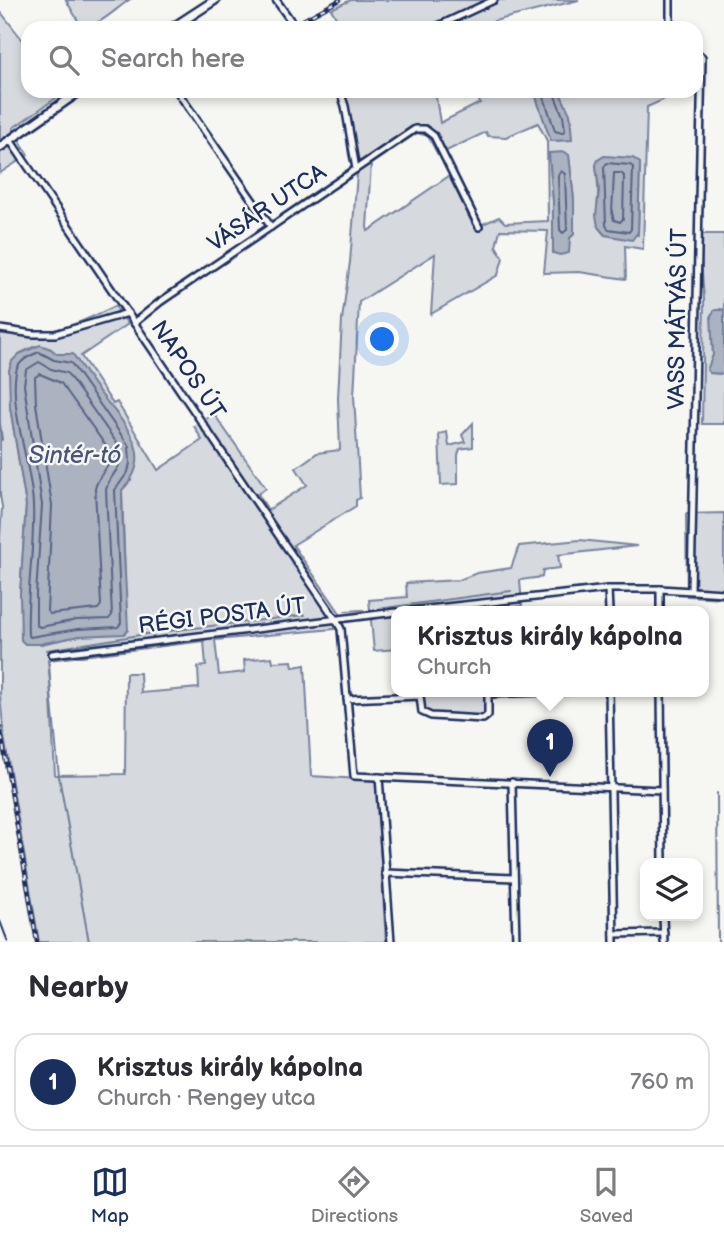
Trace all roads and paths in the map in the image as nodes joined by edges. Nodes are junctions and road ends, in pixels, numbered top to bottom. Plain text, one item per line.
1 (215, 0) edge
2 (276, 0) edge
3 (471, 0) edge
4 (494, 0) edge
5 (670, 0) edge
6 (475, 9) junction
7 (183, 21) edge
8 (291, 21) edge
9 (449, 21) edge
10 (670, 21) edge
11 (70, 98) edge
12 (182, 98) edge
13 (342, 98) edge
14 (701, 98) edge
15 (10, 140) junction
16 (0, 147) edge
17 (355, 169) junction
18 (271, 227) junction
19 (480, 227) dead end
20 (128, 313) junction
21 (134, 323) junction
22 (0, 329) edge
23 (608, 589) junction
24 (660, 589) junction
25 (691, 590) junction
26 (724, 593) edge
27 (455, 606) edge
28 (608, 606) edge
29 (660, 606) edge
30 (391, 613) edge
31 (337, 620) junction
32 (52, 654) dead end
33 (396, 697) edge
34 (420, 697) edge
35 (488, 697) edge
36 (609, 697) edge
37 (661, 697) edge
38 (347, 699) junction
39 (379, 777) junction
40 (512, 782) junction
41 (609, 788) junction
42 (662, 790) junction
43 (663, 858) edge
44 (385, 873) junction
45 (514, 878) junction
46 (663, 921) edge
47 (664, 933) junction
48 (614, 934) junction
49 (391, 942) edge
50 (516, 942) edge
51 (614, 942) edge
52 (664, 942) edge

1 - 7 main road
2 - 8 street
3 - 6 street
4 - 6 street
5 - 10 street
6 - 9 street
11 - 15 main road
12 - 18 street
13 - 17 street, VÁSÁR UTCA
14 - 25 street, VASS MÁTYÁS ÚT
15 - 16 main road
15 - 20 street, NAPOS ÚT
17 - 18 street, VÁSÁR UTCA
17 - 19 street
18 - 21 street, VÁSÁR UTCA
20 - 21 street, NAPOS ÚT
20 - 22 street
21 - 31 street, NAPOS ÚT
23 - 24 street
23 - 27 street
23 - 28 street
24 - 25 street
24 - 29 street
25 - 26 street
30 - 31 street, RÉGI POSTA ÚT
31 - 32 street, RÉGI POSTA ÚT
31 - 38 street
33 - 38 street
34 - 35 street
36 - 41 street
37 - 42 street
38 - 39 street
39 - 40 street
39 - 44 street
40 - 41 street
40 - 45 street
41 - 42 street
41 - 48 street
42 - 43 street
44 - 45 street
44 - 49 street
45 - 50 street
46 - 47 street
47 - 48 street
47 - 52 street
48 - 51 street

